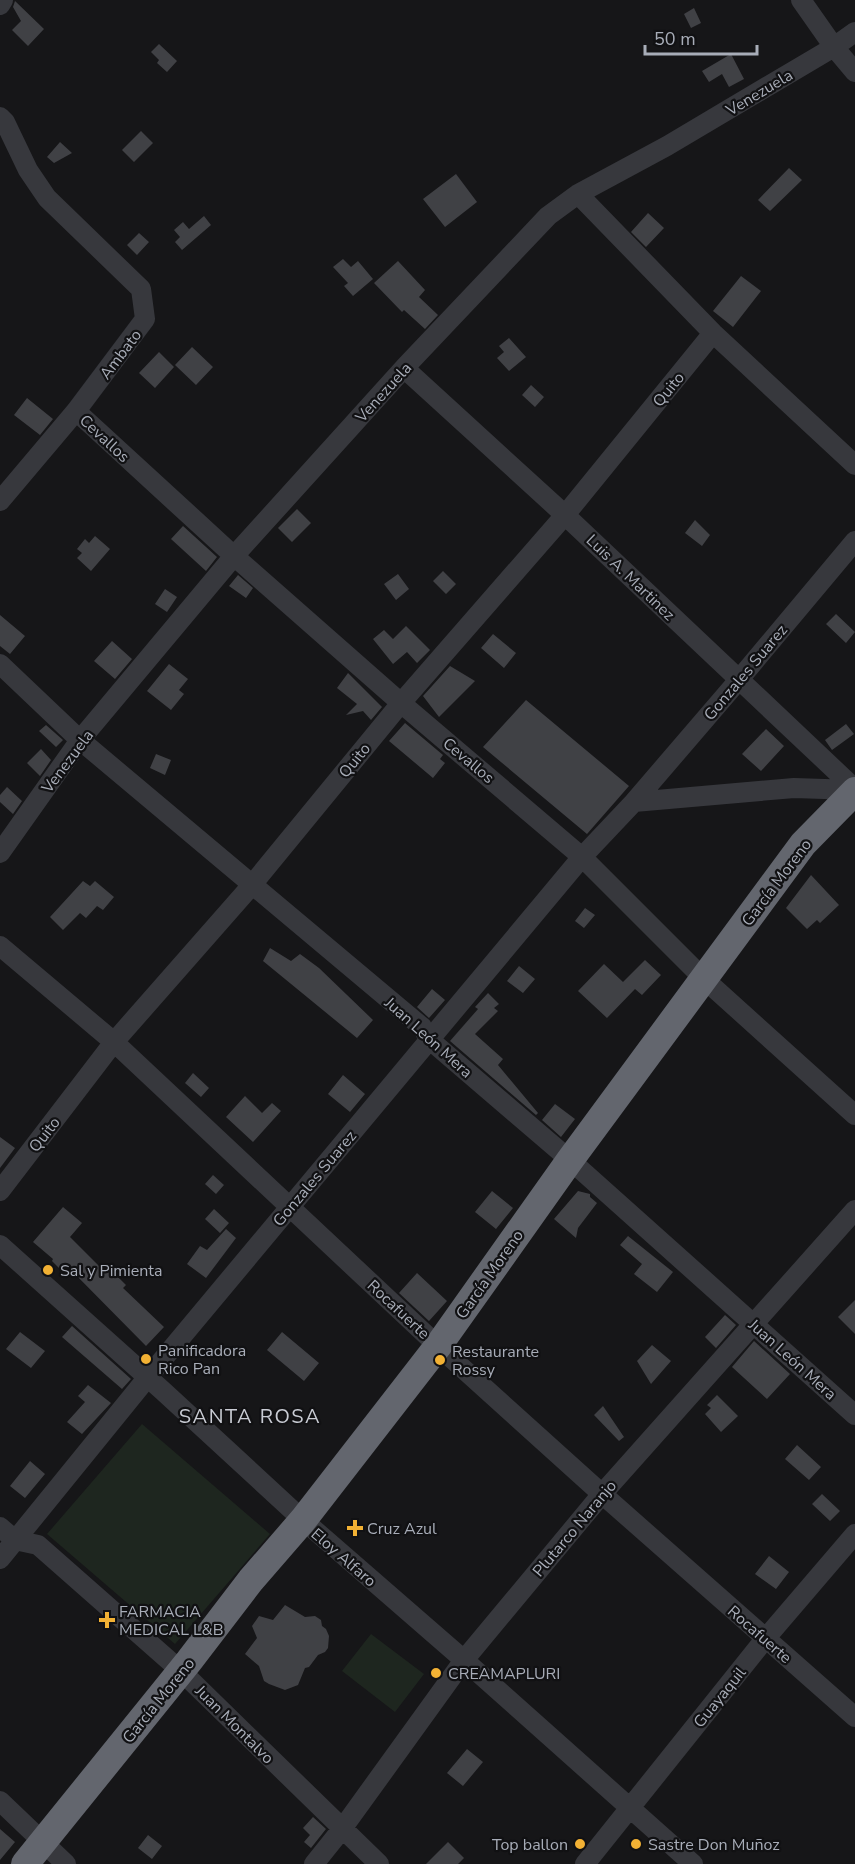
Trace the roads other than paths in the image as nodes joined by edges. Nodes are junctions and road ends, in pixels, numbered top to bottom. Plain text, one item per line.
1 (3, 0) edge
2 (801, 0) edge
3 (0, 5) edge
4 (855, 32) edge
5 (834, 47) junction
6 (855, 72) edge
7 (0, 117) edge
8 (578, 194) junction
9 (713, 333) junction
10 (404, 368) junction
11 (76, 411) junction
12 (855, 465) edge
13 (0, 501) edge
14 (565, 515) junction
15 (855, 541) edge
16 (234, 556) junction
17 (0, 664) edge
18 (739, 680) junction
19 (401, 703) junction
20 (80, 740) junction
21 (855, 790) edge
22 (634, 802) junction
23 (0, 853) edge
24 (582, 856) junction
25 (251, 885) junction
26 (0, 946) edge
27 (703, 978) junction
28 (430, 1040) junction
29 (114, 1042) junction
30 (855, 1115) edge
31 (570, 1160) junction
32 (0, 1191) edge
33 (290, 1206) junction
34 (855, 1210) edge
35 (0, 1245) edge
36 (753, 1324) junction
37 (438, 1346) junction
38 (148, 1377) junction
39 (855, 1415) edge
40 (602, 1494) junction
41 (303, 1520) junction
42 (0, 1527) edge
43 (855, 1534) edge
44 (15, 1540) junction
45 (0, 1559) edge
46 (765, 1639) junction
47 (464, 1660) junction
48 (181, 1671) junction
49 (855, 1717) edge
50 (0, 1801) edge
51 (630, 1808) junction
52 (342, 1829) junction
53 (43, 1842) junction
54 (25, 1864) edge
55 (66, 1864) edge
56 (314, 1864) edge
57 (379, 1864) edge
58 (585, 1864) edge
59 (693, 1864) edge

1 - 3 street
2 - 5 street
4 - 5 street, Venezuela
5 - 6 street
5 - 8 street, Venezuela
7 - 11 street, Ambato
8 - 9 street
8 - 10 street, Venezuela
9 - 12 street
9 - 14 street, Quito
10 - 14 street, Luis A. Martinez
10 - 16 street, Venezuela
11 - 13 street, Ambato
11 - 16 street, Cevallos
14 - 18 street, Luis A. Martinez
14 - 19 street, Quito
15 - 18 street, Gonzales Suarez
16 - 19 street, Cevallos
16 - 20 street, Venezuela
17 - 20 street, Juan León Mera
18 - 21 street, Luis A. Martinez
18 - 22 street, Gonzales Suarez
19 - 24 street, Cevallos
19 - 25 street, Quito
20 - 23 street, Venezuela
20 - 25 street, Juan León Mera
21 - 22 street
21 - 27 highway, García Moreno
22 - 24 street, Gonzales Suarez
24 - 27 street, Cevallos
24 - 28 street, Gonzales Suarez
25 - 28 street, Juan León Mera
25 - 29 street, Quito
26 - 29 street, Rocafuerte
27 - 30 street, Cevallos
27 - 31 highway, García Moreno
28 - 31 street, Juan León Mera
28 - 33 street, Gonzales Suarez
29 - 32 street, Quito
29 - 33 street, Rocafuerte
31 - 36 street, Juan León Mera
31 - 37 highway, García Moreno
33 - 37 street, Rocafuerte
33 - 38 street, Gonzales Suarez
34 - 36 street, Plutarco Naranjo
35 - 38 street, Eloy Alfaro
36 - 39 street, Juan León Mera
36 - 40 street, Plutarco Naranjo
37 - 40 street, Rocafuerte
37 - 41 highway, García Moreno
38 - 41 street, Eloy Alfaro
38 - 44 street, Gonzales Suarez
40 - 46 street, Rocafuerte
40 - 47 street, Plutarco Naranjo
41 - 47 street, Eloy Alfaro
41 - 48 highway, García Moreno
42 - 44 street, Juan Montalvo
43 - 46 street, Guayaquil
44 - 45 street, Gonzales Suarez
44 - 48 street, Juan Montalvo
46 - 49 street, Rocafuerte
46 - 51 street, Guayaquil
47 - 51 street, Eloy Alfaro
47 - 52 street, Plutarco Naranjo
48 - 52 street, Juan Montalvo
48 - 53 highway, García Moreno
50 - 53 street
51 - 58 street, Guayaquil
51 - 59 street, Eloy Alfaro
52 - 56 street, Plutarco Naranjo
52 - 57 street, Juan Montalvo
53 - 54 highway, García Moreno
53 - 55 street

